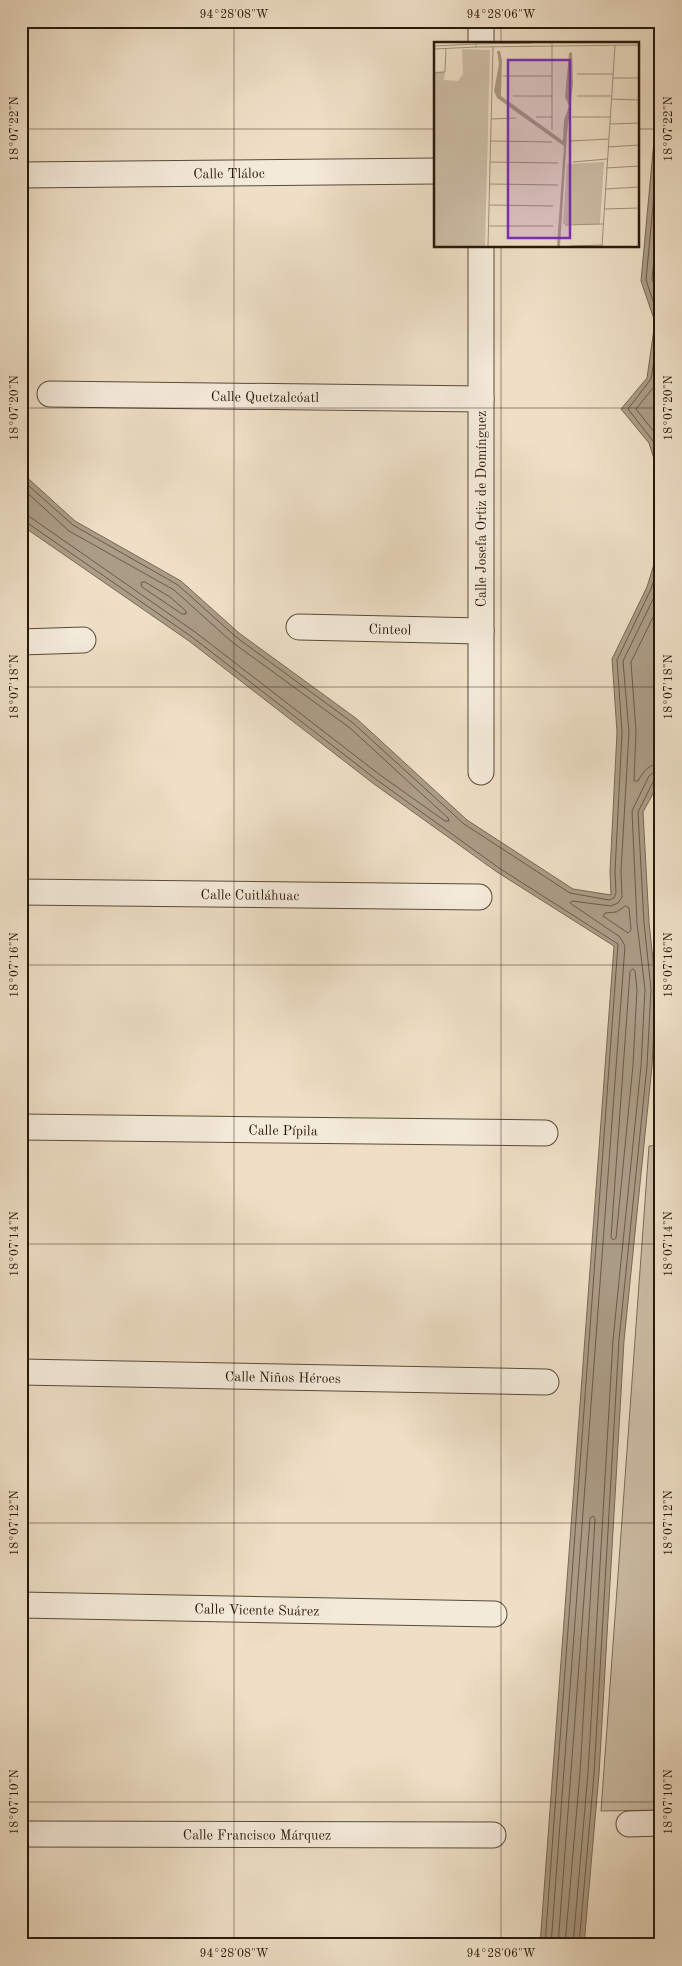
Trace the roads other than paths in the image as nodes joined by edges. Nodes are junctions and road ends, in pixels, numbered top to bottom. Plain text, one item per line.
1 (480, 21) edge
2 (480, 42) edge
3 (434, 171) edge
4 (21, 175) edge
5 (481, 248) edge
6 (50, 394) dead end
7 (481, 399) junction
8 (299, 627) dead end
9 (481, 631) junction
10 (83, 640) dead end
11 (21, 642) edge
12 (481, 772) dead end
13 (21, 892) edge
14 (479, 897) dead end
15 (21, 1127) edge
16 (546, 1133) dead end
17 (21, 1372) edge
18 (546, 1382) dead end
19 (21, 1605) edge
20 (494, 1614) dead end
21 (661, 1823) edge
22 (629, 1824) dead end
23 (21, 1834) edge
24 (493, 1835) dead end

1 - 2 street
3 - 4 street, Calle Tláloc
5 - 7 street, Calle Josefa Ortiz de Domínguez
6 - 7 street, Calle Quetzalcóatl
7 - 9 street, Calle Josefa Ortiz de Domínguez
8 - 9 street, Cinteol
9 - 12 street, Calle Josefa Ortiz de Domínguez
10 - 11 street
13 - 14 street, Calle Cuitláhuac
15 - 16 street, Calle Pípila
17 - 18 street, Calle Niños Héroes
19 - 20 street, Calle Vicente Suárez
21 - 22 street
23 - 24 street, Calle Francisco Márquez

